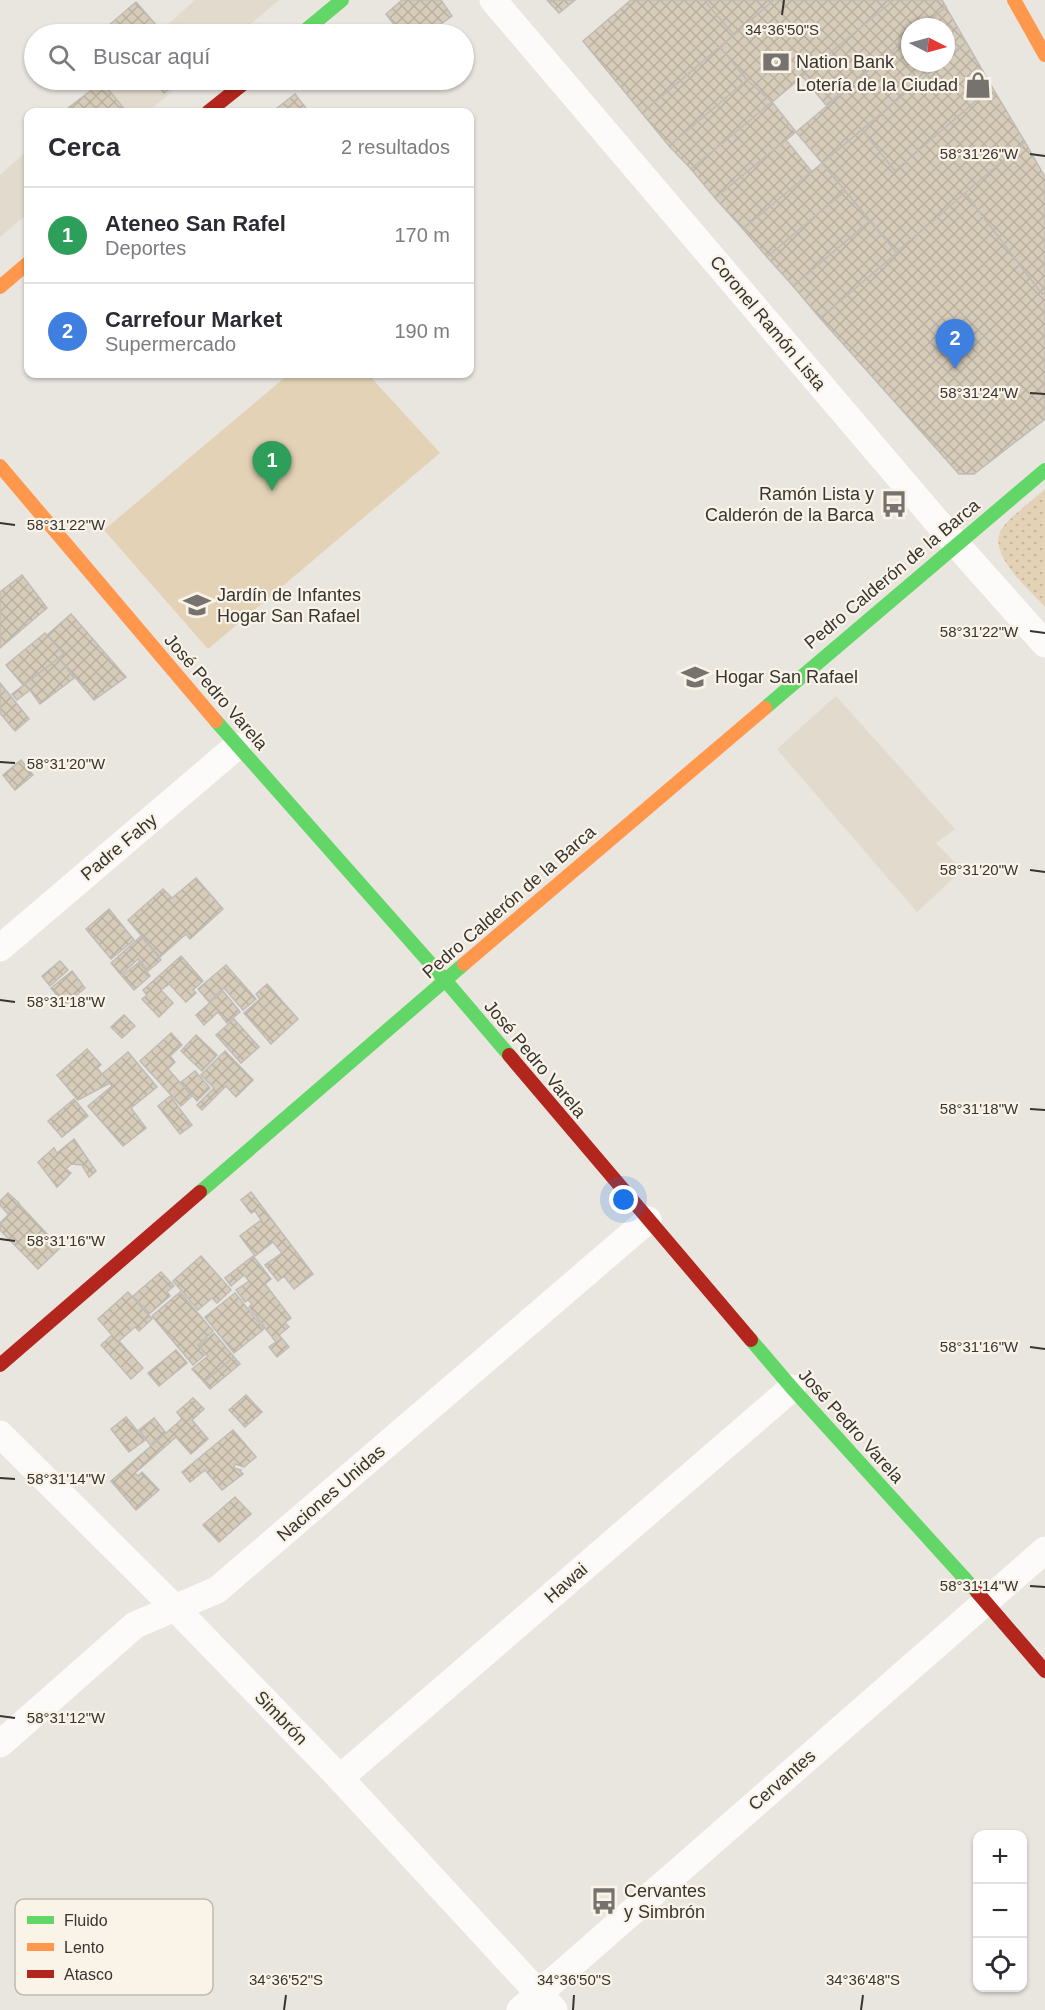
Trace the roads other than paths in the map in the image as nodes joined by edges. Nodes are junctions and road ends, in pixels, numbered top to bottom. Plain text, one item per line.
1 (342, 0) edge
2 (493, 0) edge
3 (1014, 0) edge
4 (313, 24) edge
5 (1045, 55) edge
6 (236, 90) edge
7 (213, 108) edge
8 (24, 266) edge
9 (0, 287) edge
10 (0, 466) edge
11 (1045, 470) edge
12 (956, 544) junction
13 (1045, 644) edge
14 (237, 746) junction
15 (0, 948) edge
16 (445, 980) junction
17 (648, 1220) junction
18 (0, 1365) edge
19 (792, 1388) junction
20 (0, 1434) edge
21 (1045, 1550) edge
22 (986, 1602) junction
23 (176, 1608) junction
24 (1045, 1671) edge
25 (0, 1744) edge
26 (340, 1779) junction
27 (537, 2005) edge

1 - 4 street
2 - 12 street, Coronel Ramón Lista
3 - 5 street
6 - 7 street
8 - 9 street
10 - 14 street, José Pedro Varela
11 - 12 street, Pedro Calderón de la Barca
12 - 13 street, Coronel Ramón Lista
12 - 16 street, Pedro Calderón de la Barca
14 - 15 street, Padre Fahy
14 - 16 street, José Pedro Varela
16 - 17 street, José Pedro Varela
16 - 18 street, Pedro Calderón de la Barca
17 - 19 street, José Pedro Varela
17 - 23 street, Naciones Unidas
19 - 22 street, José Pedro Varela
19 - 26 street, Hawai
20 - 23 street, Simbrón
21 - 22 street, Cervantes
22 - 24 street, José Pedro Varela
22 - 27 street, Cervantes
23 - 25 street, Naciones Unidas
23 - 26 street, Simbrón
26 - 27 street, Simbrón

